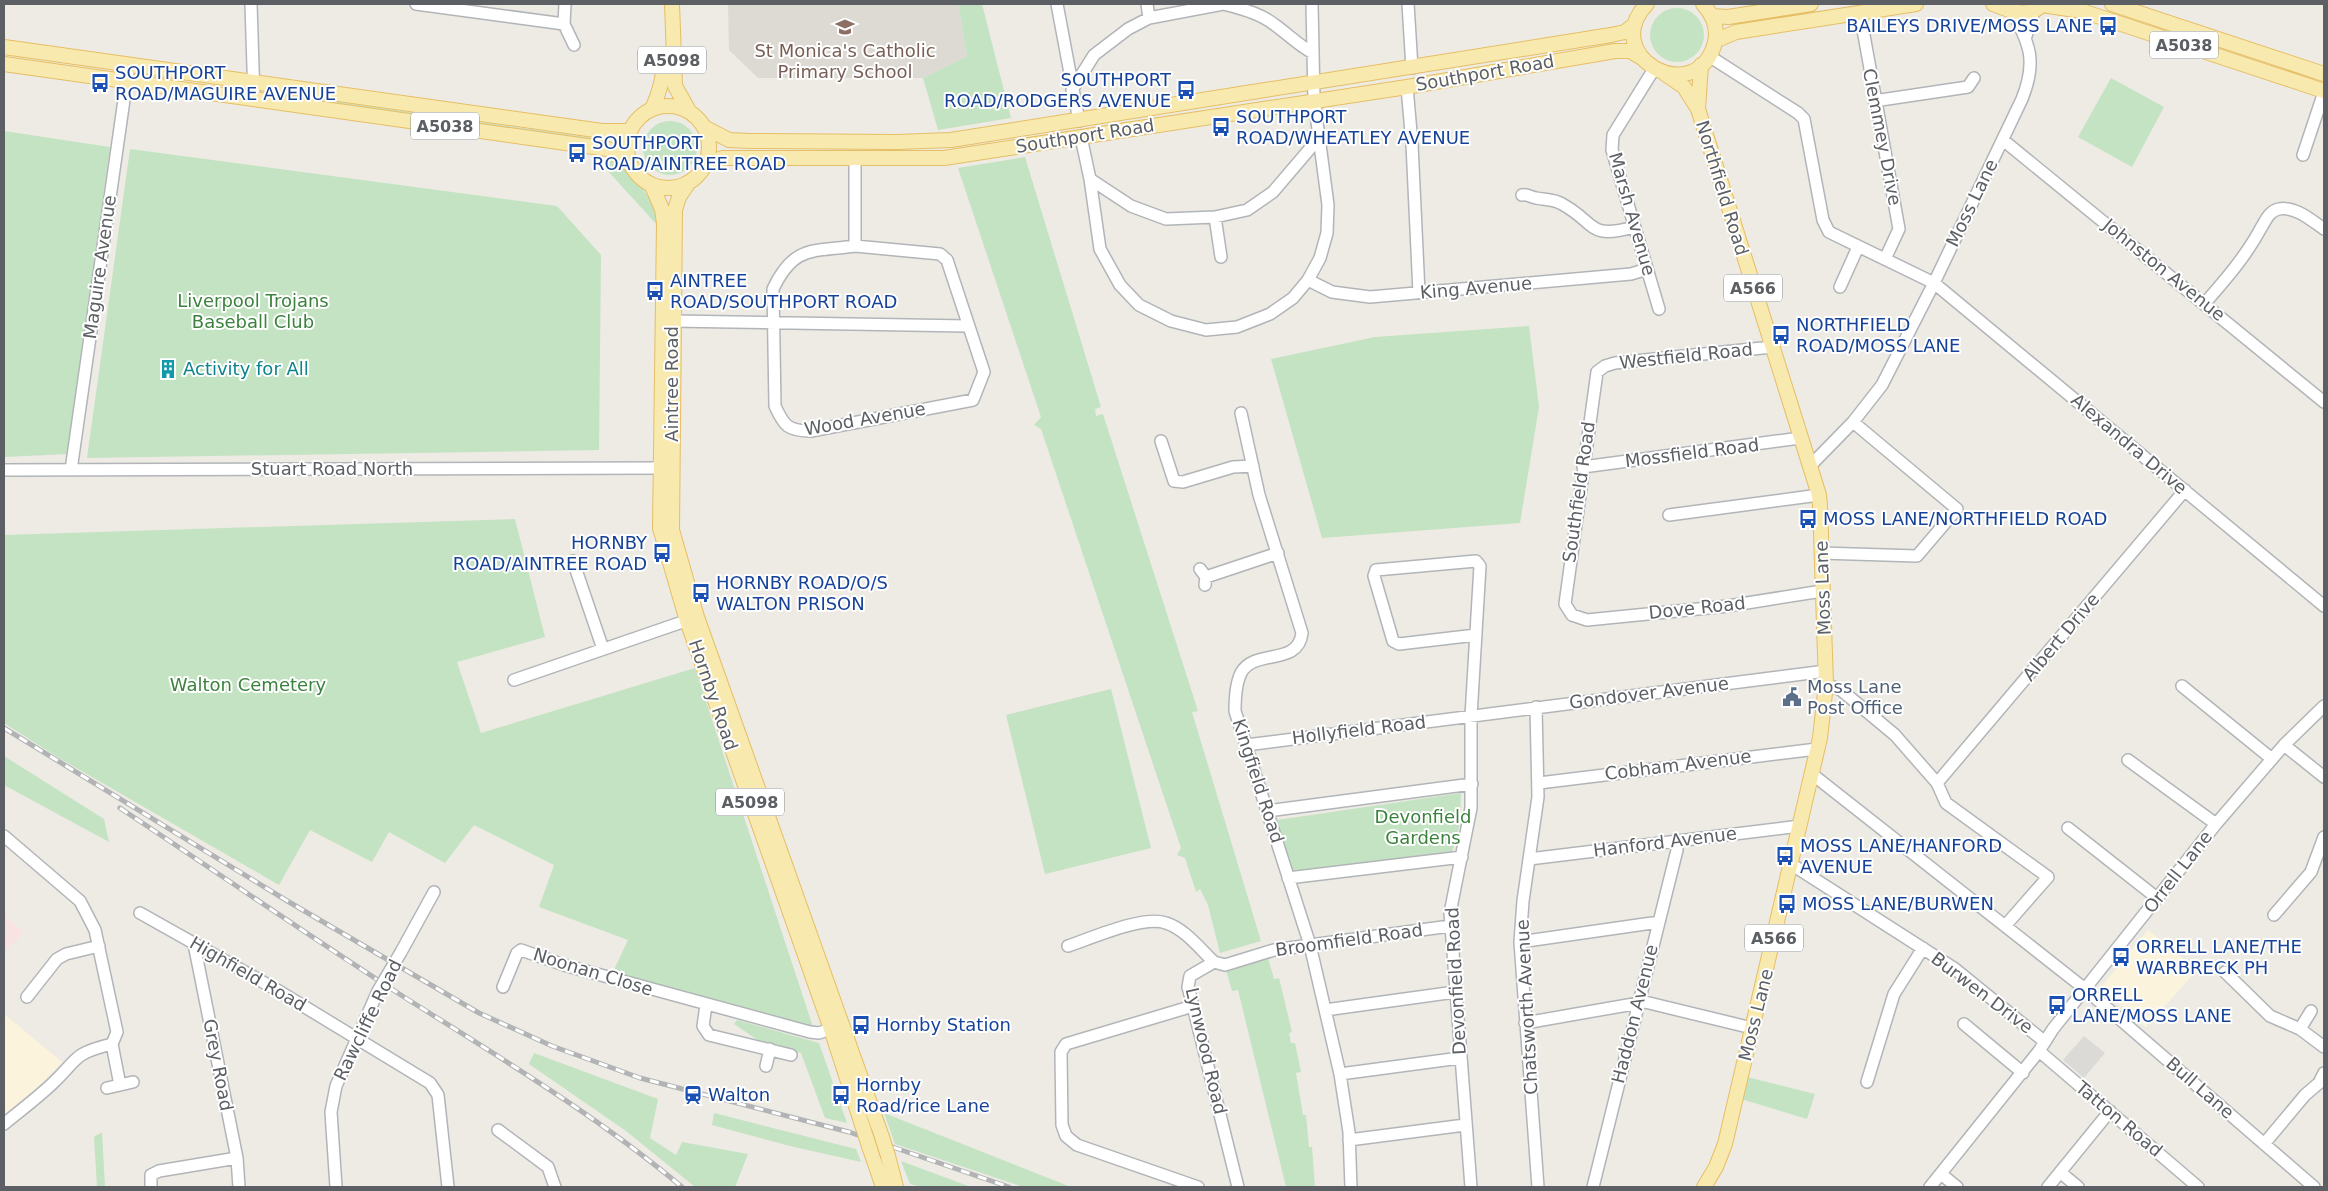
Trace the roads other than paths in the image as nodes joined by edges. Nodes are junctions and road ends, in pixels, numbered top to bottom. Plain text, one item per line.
1 (251, 4) edge
2 (416, 4) edge
3 (565, 4) edge
4 (663, 4) edge
5 (672, 4) edge
6 (1057, 4) edge
7 (1147, 4) edge
8 (1224, 4) edge
9 (1312, 4) edge
10 (1408, 4) edge
11 (1646, 4) edge
12 (1703, 4) edge
13 (1811, 4) edge
14 (1916, 4) edge
15 (1994, 4) edge
16 (2112, 4) edge
17 (2040, 6) edge
18 (2134, 7) edge
19 (2012, 11) junction
20 (1860, 13) junction
21 (1712, 16) junction
22 (1149, 18) junction
23 (564, 24) junction
24 (1635, 24) junction
25 (2026, 36) junction
26 (1715, 41) junction
27 (574, 44) dead end
28 (4, 47) edge
29 (1313, 53) junction
30 (1642, 58) junction
31 (1705, 61) junction
32 (4, 64) edge
33 (129, 65) junction
34 (1412, 68) junction
35 (1660, 71) junction
36 (2324, 74) edge
37 (1974, 78) dead end
38 (127, 81) junction
39 (255, 82) junction
40 (1314, 83) junction
41 (1407, 87) junction
42 (1072, 90) junction
43 (2324, 92) edge
44 (254, 99) junction
45 (1874, 101) junction
46 (1315, 106) junction
47 (652, 109) junction
48 (1698, 109) junction
49 (689, 111) junction
50 (1079, 120) junction
51 (704, 127) junction
52 (630, 131) junction
53 (1081, 137) junction
54 (1319, 138) junction
55 (2002, 140) junction
56 (2303, 155) dead end
57 (854, 158) junction
58 (631, 165) junction
59 (704, 166) junction
60 (1090, 180) junction
61 (688, 182) junction
62 (650, 184) junction
63 (1522, 195) dead end
64 (1215, 217) junction
65 (1634, 227) junction
66 (2324, 229) edge
67 (855, 246) junction
68 (1858, 247) junction
69 (1221, 257) dead end
70 (1885, 259) junction
71 (1648, 269) junction
72 (1308, 280) junction
73 (1934, 283) junction
74 (1840, 287) dead end
75 (1419, 293) junction
76 (2205, 303) junction
77 (1659, 309) dead end
78 (672, 321) junction
79 (774, 322) junction
80 (967, 326) junction
81 (1772, 347) junction
82 (1600, 368) joint
83 (2324, 402) edge
84 (1241, 413) dead end
85 (1852, 422) junction
86 (1800, 438) junction
87 (1161, 441) dead end
88 (1253, 466) junction
89 (1810, 466) junction
90 (1583, 467) junction
91 (660, 468) junction
92 (4, 470) edge
93 (72, 470) junction
94 (2185, 490) junction
95 (1819, 495) junction
96 (1668, 515) dead end
97 (672, 530) joint
98 (1278, 553) junction
99 (1822, 553) junction
100 (573, 562) dead end
101 (1204, 577) dead end
102 (1822, 591) junction
103 (2324, 606) edge
104 (1572, 615) joint
105 (692, 619) junction
106 (1476, 635) junction
107 (602, 649) junction
108 (1826, 678) junction
109 (514, 680) dead end
110 (2182, 686) dead end
111 (2324, 706) edge
112 (1536, 707) junction
113 (1471, 716) junction
114 (1246, 745) junction
115 (2284, 745) junction
116 (1817, 749) junction
117 (2272, 759) junction
118 (2128, 760) dead end
119 (1812, 774) junction
120 (2324, 777) edge
121 (1539, 782) junction
122 (1937, 783) junction
123 (1472, 784) junction
124 (1267, 811) junction
125 (2216, 824) junction
126 (1800, 826) junction
127 (2068, 828) dead end
128 (4, 836) edge
129 (2324, 837) edge
130 (1677, 841) junction
131 (1462, 857) junction
132 (1529, 859) junction
133 (1791, 864) junction
134 (1288, 878) junction
135 (434, 892) dead end
136 (2157, 898) junction
137 (140, 912) dead end
138 (2274, 915) dead end
139 (1659, 922) junction
140 (1450, 926) junction
141 (2005, 926) junction
142 (1520, 942) junction
143 (194, 944) junction
144 (1310, 945) junction
145 (99, 946) junction
146 (1068, 946) dead end
147 (1923, 948) junction
148 (1248, 957) joint
149 (1219, 964) junction
150 (2225, 972) dead end
151 (503, 987) dead end
152 (2085, 989) junction
153 (1455, 992) junction
154 (27, 998) dead end
155 (1638, 1003) junction
156 (706, 1005) junction
157 (1193, 1006) junction
158 (1325, 1010) junction
159 (2311, 1011) dead end
160 (1525, 1023) junction
161 (1964, 1024) dead end
162 (836, 1027) junction
163 (1752, 1028) junction
164 (2300, 1029) junction
165 (356, 1037) junction
166 (112, 1044) junction
167 (2042, 1047) junction
168 (2324, 1047) edge
169 (770, 1049) junction
170 (790, 1055) dead end
171 (1460, 1058) junction
172 (766, 1066) dead end
173 (2023, 1073) junction
174 (2324, 1073) edge
175 (1340, 1074) junction
176 (133, 1082) dead end
177 (1866, 1082) dead end
178 (120, 1085) junction
179 (107, 1088) dead end
180 (2110, 1111) junction
181 (4, 1124) edge
182 (1465, 1125) junction
183 (498, 1130) dead end
184 (1349, 1140) junction
185 (2264, 1144) junction
186 (237, 1158) junction
187 (2060, 1172) junction
188 (1941, 1174) junction
189 (151, 1187) edge
190 (239, 1187) edge
191 (336, 1187) edge
192 (448, 1187) edge
193 (555, 1187) edge
194 (883, 1187) edge
195 (896, 1187) edge
196 (1198, 1187) edge
197 (1238, 1187) edge
198 (1351, 1187) edge
199 (1471, 1187) edge
200 (1538, 1187) edge
201 (1593, 1187) edge
202 (1704, 1187) edge
203 (1930, 1187) edge
204 (1957, 1187) edge
205 (2048, 1187) edge
206 (2078, 1187) edge
207 (2198, 1187) edge
208 (2314, 1187) edge

1 - 39 street
2 - 23 street
3 - 23 street
4 - 47 main road, A5098
5 - 49 main road, A5098
6 - 42 street
7 - 22 street
8 - 22 street
8 - 29 street
9 - 29 street
10 - 34 street
11 - 24 main road
12 - 21 main road
13 - 21 main road
14 - 20 main road
15 - 19 main road, A5038
16 - 18 main road, A5038
17 - 19 main road, A5038
17 - 25 street, Moss Lane
17 - 43 main road, A5038
18 - 36 main road, A5038
19 - 25 street, Moss Lane
20 - 26 main road
20 - 45 street, Clemmey Drive
21 - 26 main road
22 - 42 street
23 - 27 street
24 - 30 main road
24 - 34 main road, Southport Road
25 - 55 street, Moss Lane
26 - 31 main road, Northfield Road
28 - 33 main road, A5038
29 - 40 street
30 - 35 main road, Northfield Road
30 - 41 main road, Southport Road
31 - 35 main road
31 - 48 main road, Northfield Road / A566
31 - 68 street, Alexandra Drive
32 - 38 main road, A5038
33 - 38 street, Maguire Avenue
33 - 39 main road, A5038
34 - 40 main road, Southport Road
35 - 48 main road, Northfield Road / A566
35 - 65 street, Marsh Avenue
37 - 45 street
38 - 44 main road, A5038
38 - 93 street, Maguire Avenue
39 - 44 street
39 - 52 main road, A5038
40 - 46 street
40 - 50 main road, Southport Road
41 - 46 main road, Southport Road
41 - 75 street
42 - 50 street
43 - 56 street
44 - 58 main road, A5038
45 - 70 street, Clemmey Drive
46 - 53 main road, Southport Road
46 - 54 street
47 - 49 main road
47 - 52 main road
48 - 81 main road, Northfield Road / A566
49 - 51 main road
50 - 51 main road, Southport Road
51 - 59 main road
52 - 58 main road
53 - 57 main road, Southport Road
53 - 60 street
54 - 64 street
54 - 72 street
55 - 73 street, Moss Lane
55 - 76 street, Johnston Avenue
57 - 59 main road, Southport Road
57 - 67 street
58 - 62 main road, A5038
59 - 61 main road
60 - 64 street
60 - 72 street
61 - 62 main road
61 - 78 main road, Aintree Road / A5098
62 - 91 main road, Hornby Road / A5098
63 - 65 street
64 - 69 street
65 - 71 street, Marsh Avenue
66 - 76 street
67 - 79 street
67 - 80 street
68 - 70 street, Alexandra Drive
68 - 74 street
70 - 73 street, Alexandra Drive
71 - 75 street, King Avenue
71 - 77 street, Marsh Avenue
72 - 75 street, King Avenue
73 - 85 street, Moss Lane
73 - 94 street, Alexandra Drive
76 - 83 street, Johnston Avenue
78 - 79 street
78 - 97 main road, Aintree Road / A5098
79 - 80 street
79 - 80 street, Wood Avenue
81 - 82 street, Westfield Road
81 - 86 main road, Northfield Road / A566
82 - 90 street, Southfield Road
84 - 88 street, Kingfield Road
85 - 89 street, Moss Lane
85 - 99 street
86 - 89 main road, Northfield Road / A566
86 - 90 street, Mossfield Road
87 - 88 street
88 - 98 street, Kingfield Road
89 - 95 main road, Moss Lane / A566
90 - 104 street, Southfield Road
91 - 93 street, Stuart Road North
91 - 105 main road, Hornby Road / A5098
92 - 93 street, Stuart Road North
94 - 103 street, Alexandra Drive
94 - 122 street, Albert Drive
95 - 96 street
95 - 99 main road, Moss Lane / A566
97 - 105 main road, Hornby Road / A5098
98 - 101 street
98 - 114 street, Kingfield Road
99 - 102 main road, Moss Lane / A566
100 - 107 street
102 - 104 street, Dove Road
102 - 108 main road, Moss Lane / A566
105 - 107 street
105 - 162 main road, Hornby Road / A5098
106 - 106 street, Devonfield Road
106 - 113 street, Devonfield Road
107 - 109 street
108 - 112 street, Gondover Avenue
108 - 116 main road, Moss Lane / A566
108 - 122 street
110 - 117 street
111 - 115 street, Orrell Lane
112 - 113 street, Gondover Avenue
112 - 121 street, Chatsworth Avenue
113 - 114 street, Hollyfield Road
113 - 123 street, Devonfield Road
114 - 124 street, Kingfield Road
115 - 117 street, Orrell Lane
115 - 120 street
116 - 119 main road, Moss Lane / A566
116 - 121 street, Cobham Avenue
117 - 125 street, Orrell Lane
118 - 125 street
119 - 126 main road, Moss Lane / A566
119 - 141 street, Bull Lane
121 - 132 street, Chatsworth Avenue
122 - 141 street
123 - 124 street
123 - 131 street, Devonfield Road
124 - 134 street, Kingfield Road
125 - 136 street, Orrell Lane
126 - 130 street, Hanford Avenue
126 - 133 main road, Moss Lane / A566
127 - 136 street
128 - 145 street
129 - 138 street
130 - 132 street, Hanford Avenue
130 - 139 street, Haddon Avenue
131 - 134 street
131 - 140 street, Devonfield Road
132 - 142 street, Chatsworth Avenue
133 - 147 street, Burwen Drive
133 - 163 main road, Moss Lane / A566
134 - 144 street, Kingfield Road
135 - 165 street, Rawcliffe Road, bridge
136 - 152 street, Orrell Lane
137 - 143 street, Highfield Road
139 - 142 street
139 - 155 street, Haddon Avenue
140 - 144 street, Broomfield Road
140 - 153 street, Devonfield Road
141 - 152 street, Bull Lane
142 - 160 street, Chatsworth Avenue
143 - 165 street, Highfield Road
143 - 186 street, Grey Road
144 - 148 street, Broomfield Road
144 - 158 street, Kingfield Road
145 - 154 street
145 - 166 street
146 - 149 street
147 - 167 street, Burwen Drive
147 - 177 street
148 - 149 street, Lynwood Road
149 - 157 street, Lynwood Road
150 - 164 street
151 - 156 street, Noonan Close
152 - 167 street, Orrell Lane
152 - 185 street, Bull Lane
153 - 158 street
153 - 171 street, Devonfield Road
155 - 160 street
155 - 163 street
155 - 201 street, Haddon Avenue
156 - 162 street, Noonan Close
156 - 169 street
157 - 196 street
157 - 197 street, Lynwood Road
158 - 175 street, Kingfield Road
159 - 164 street
160 - 200 street, Chatsworth Avenue
161 - 173 street
162 - 194 main road, Hornby Road / A5098, bridge
162 - 195 main road, Hornby Road / A5098, bridge
163 - 202 main road, Moss Lane / A566
164 - 168 street
165 - 191 street, Rawcliffe Road
165 - 192 street, Highfield Road
166 - 178 street
166 - 181 street
167 - 173 street, Orrell Lane
167 - 180 street, Tatton Road
169 - 170 street
169 - 172 street
171 - 175 street
171 - 182 street, Devonfield Road
173 - 188 street, Orrell Lane
174 - 185 street
175 - 184 street, Kingfield Road
176 - 178 street
178 - 179 street
180 - 187 street
180 - 207 street, Tatton Road
182 - 184 street
182 - 199 street, Devonfield Road
183 - 193 street
184 - 198 street, Kingfield Road
185 - 208 street, Bull Lane
186 - 189 street
186 - 190 street, Grey Road
187 - 205 street
187 - 206 street
188 - 203 street, Orrell Lane
188 - 204 street

